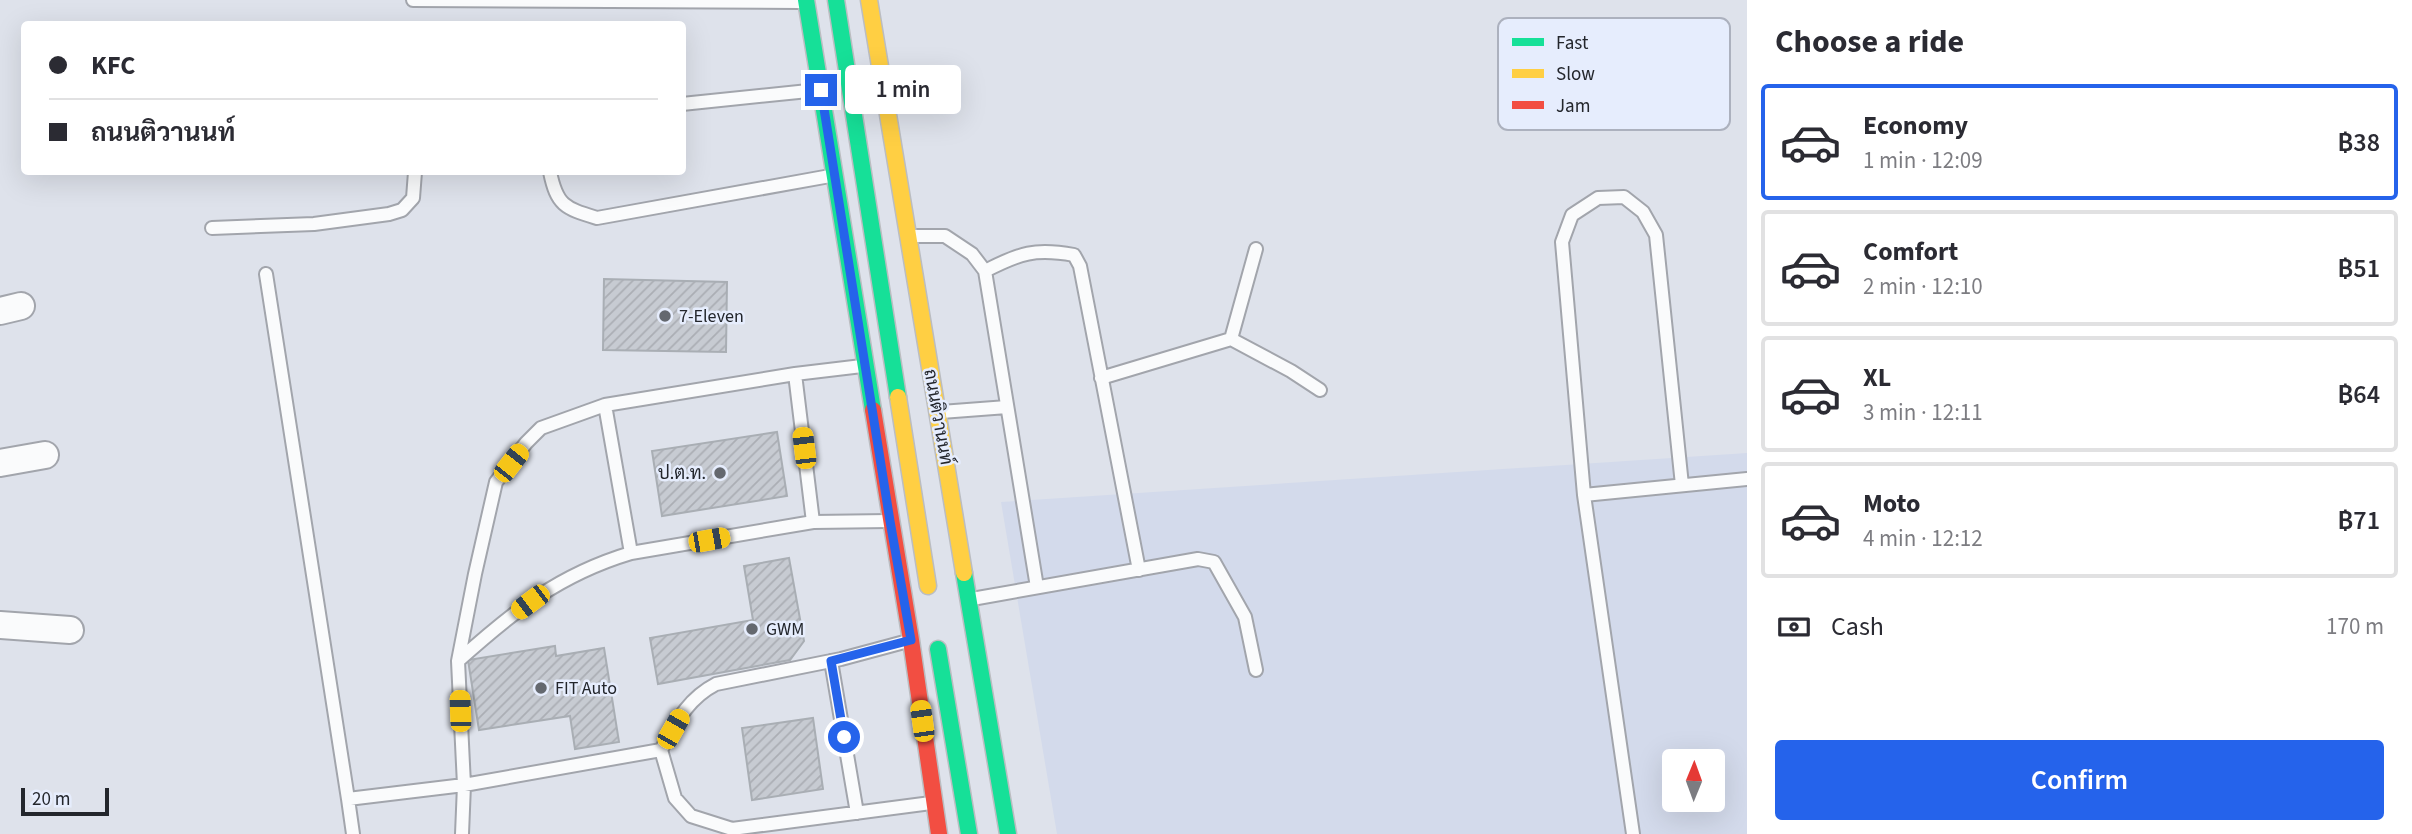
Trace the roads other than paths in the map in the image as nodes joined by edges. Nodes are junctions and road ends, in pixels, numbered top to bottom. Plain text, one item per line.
1 (413, 0) edge
2 (836, 0) edge
3 (869, 0) edge
4 (806, 1) edge
5 (821, 90) junction
6 (686, 104) edge
7 (415, 175) edge
8 (551, 175) edge
9 (834, 176) junction
10 (212, 228) dead end
11 (907, 236) junction
12 (1256, 250) dead end
13 (985, 271) junction
14 (266, 274) dead end
15 (1231, 339) junction
16 (866, 365) junction
17 (795, 374) junction
18 (1101, 378) junction
19 (1320, 390) dead end
20 (605, 405) junction
21 (1007, 407) junction
22 (937, 413) junction
23 (45, 455) dead end
24 (0, 463) edge
25 (1747, 479) edge
26 (1682, 485) junction
27 (1584, 495) junction
28 (890, 521) junction
29 (813, 522) junction
30 (631, 553) junction
31 (1139, 570) junction
32 (1037, 587) junction
33 (968, 599) junction
34 (931, 607) dead end
35 (0, 625) edge
36 (70, 630) dead end
37 (936, 633) dead end
38 (911, 640) junction
39 (458, 661) junction
40 (831, 661) junction
41 (1256, 670) dead end
42 (661, 750) junction
43 (464, 785) junction
44 (348, 799) junction
45 (934, 803) junction
46 (857, 813) junction
47 (353, 834) edge
48 (462, 834) edge
49 (939, 834) edge
50 (968, 834) edge
51 (1008, 834) edge
52 (1633, 834) edge

1 - 4 lane
2 - 34 main road
3 - 11 main road, ถนนติวานนท์
4 - 5 main road
5 - 6 lane
5 - 9 main road
7 - 10 lane
8 - 9 lane
9 - 16 main road
11 - 13 lane
11 - 22 main road, ถนนติวานนท์
12 - 15 lane
13 - 18 lane
13 - 21 lane
14 - 44 lane
15 - 18 lane
15 - 19 lane
16 - 17 lane
16 - 28 main road
17 - 20 lane
17 - 29 lane
18 - 31 lane
20 - 30 lane
20 - 39 lane
21 - 22 lane
21 - 32 lane
22 - 33 main road, ถนนติวานนท์
23 - 24 street
25 - 26 lane
26 - 27 lane
26 - 27 lane
27 - 52 lane
28 - 29 lane
28 - 38 main road
29 - 30 lane
30 - 39 lane
31 - 32 lane
31 - 41 lane
32 - 33 lane
33 - 51 main road, ถนนติวานนท์
35 - 36 street
37 - 50 main road
38 - 40 lane
38 - 45 main road
39 - 43 lane
40 - 42 lane
40 - 46 lane
42 - 43 lane
42 - 46 lane
43 - 44 lane
43 - 48 lane
44 - 47 lane
45 - 46 lane
45 - 49 main road

